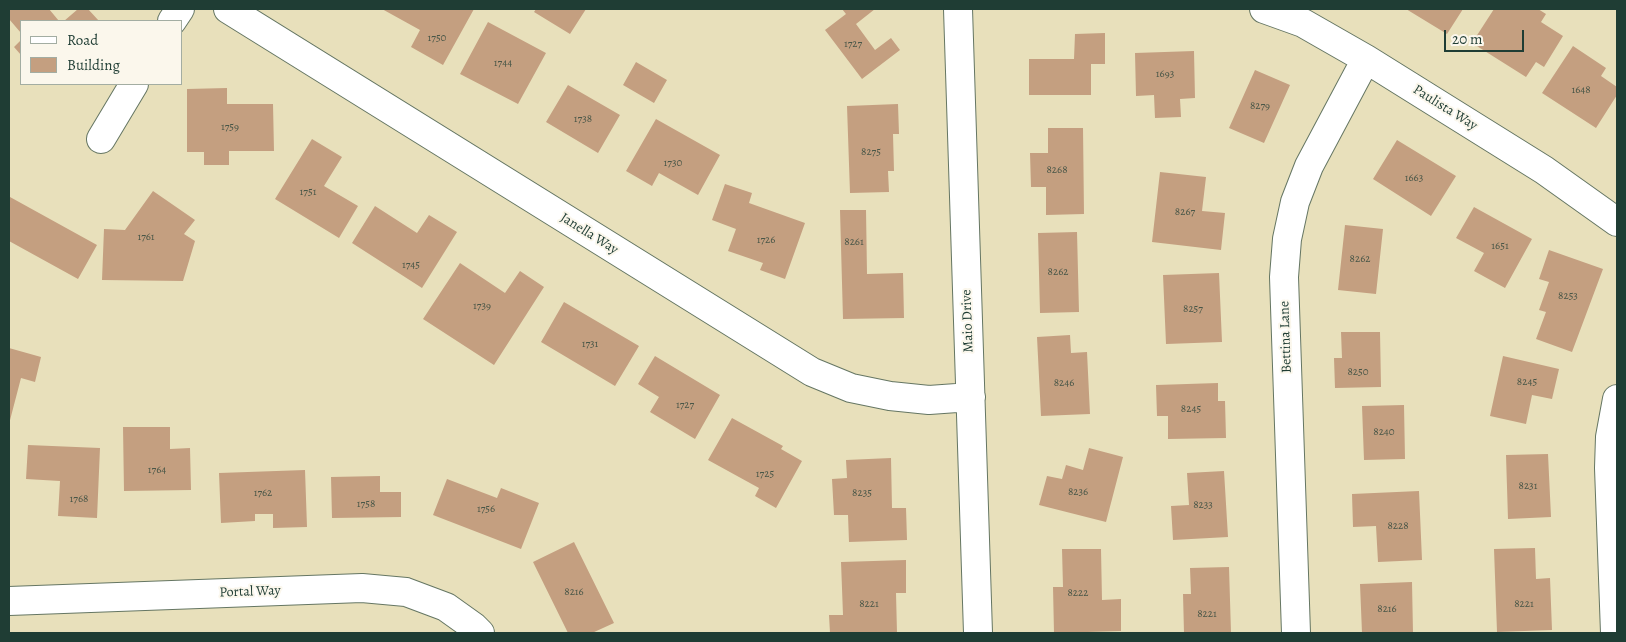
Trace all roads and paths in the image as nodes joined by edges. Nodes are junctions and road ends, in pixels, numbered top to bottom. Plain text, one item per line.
1 (180, 9) edge
2 (228, 9) edge
3 (958, 9) edge
4 (1264, 9) edge
5 (173, 20) edge
6 (1366, 59) junction
7 (133, 85) edge
8 (101, 139) dead end
9 (1617, 222) edge
10 (971, 397) junction
11 (1617, 399) edge
12 (9, 601) edge
13 (480, 633) edge
14 (978, 633) edge
15 (1296, 633) edge
16 (1615, 633) edge

1 - 5 street
2 - 10 street, Janella Way
3 - 10 street, Maio Drive
4 - 6 street, Paulista Way
6 - 9 street, Paulista Way
6 - 15 street, Bettina Lane
7 - 8 street
10 - 14 street, Maio Drive
11 - 16 street
12 - 13 street, Portal Way

